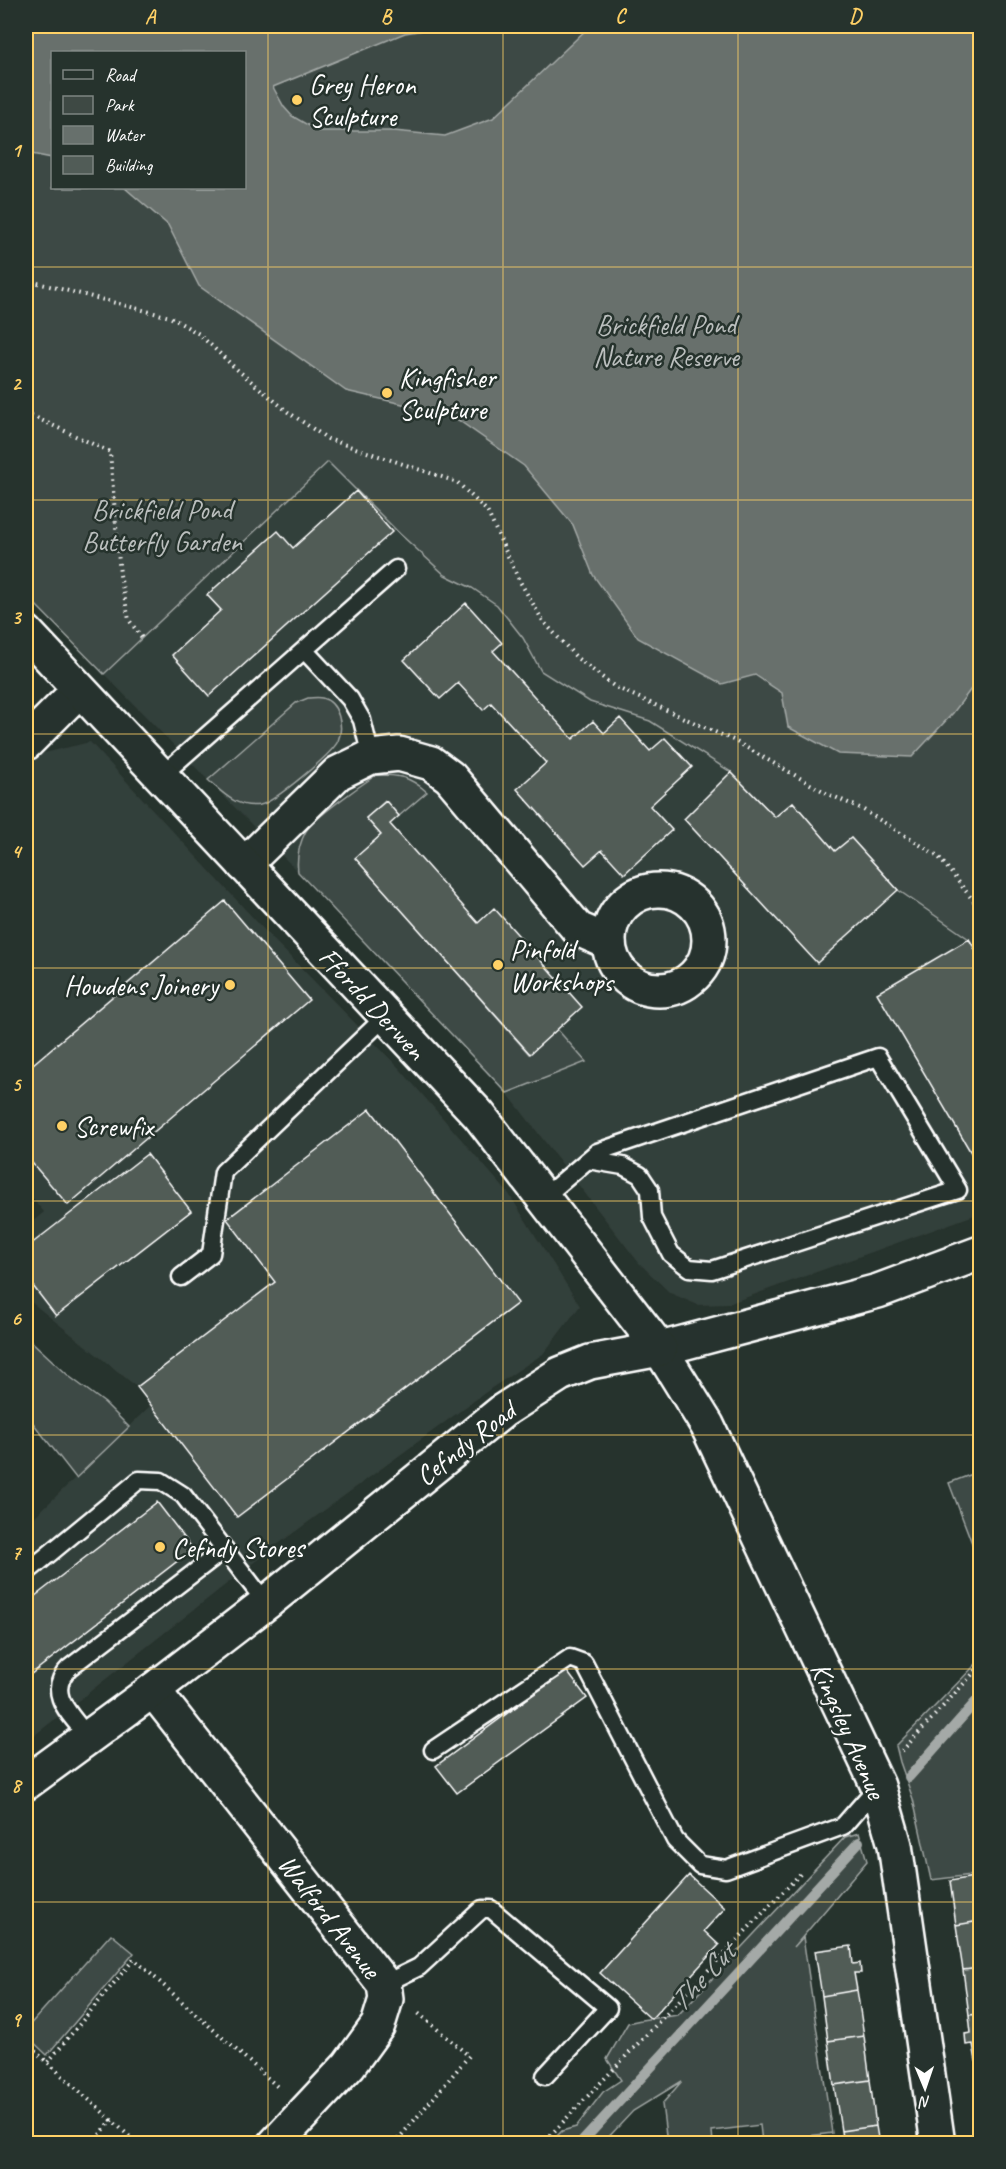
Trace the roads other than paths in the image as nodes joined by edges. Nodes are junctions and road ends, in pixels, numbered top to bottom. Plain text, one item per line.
1 (396, 569) dead end
2 (26, 632) edge
3 (26, 644) edge
4 (305, 651) junction
5 (72, 683) junction
6 (26, 743) edge
7 (371, 757) junction
8 (161, 776) junction
9 (244, 865) junction
10 (608, 942) dead end
11 (386, 1016) junction
12 (588, 1160) junction
13 (543, 1198) junction
14 (981, 1253) edge
15 (181, 1277) dead end
16 (660, 1349) junction
17 (225, 1549) junction
18 (26, 1573) edge
19 (266, 1603) junction
20 (153, 1690) junction
21 (88, 1737) junction
22 (432, 1750) dead end
23 (26, 1783) edge
24 (877, 1783) junction
25 (384, 1984) junction
26 (544, 2076) dead end
27 (275, 2144) edge
28 (938, 2144) edge

1 - 4 lane
2 - 5 street, Ffordd Derwen
3 - 5 street, Ffordd Derwen
4 - 7 lane
4 - 8 lane
5 - 6 street
5 - 8 street, Ffordd Derwen
7 - 9 street
7 - 10 street
8 - 9 street, Ffordd Derwen
9 - 11 street, Ffordd Derwen
11 - 13 street, Ffordd Derwen
11 - 15 lane
12 - 12 lane
12 - 13 lane
13 - 16 street, Ffordd Derwen
14 - 16 street, Cefndy Road
16 - 19 street, Cefndy Road
16 - 24 street, Kingsley Avenue
17 - 18 lane
17 - 19 lane
17 - 21 lane
19 - 20 street, Cefndy Road
20 - 21 street, Cefndy Road
20 - 25 street, Walford Avenue
21 - 23 street, Cefndy Road
22 - 24 lane
24 - 28 street, Kingsley Avenue
25 - 26 lane
25 - 27 street, Walford Avenue

